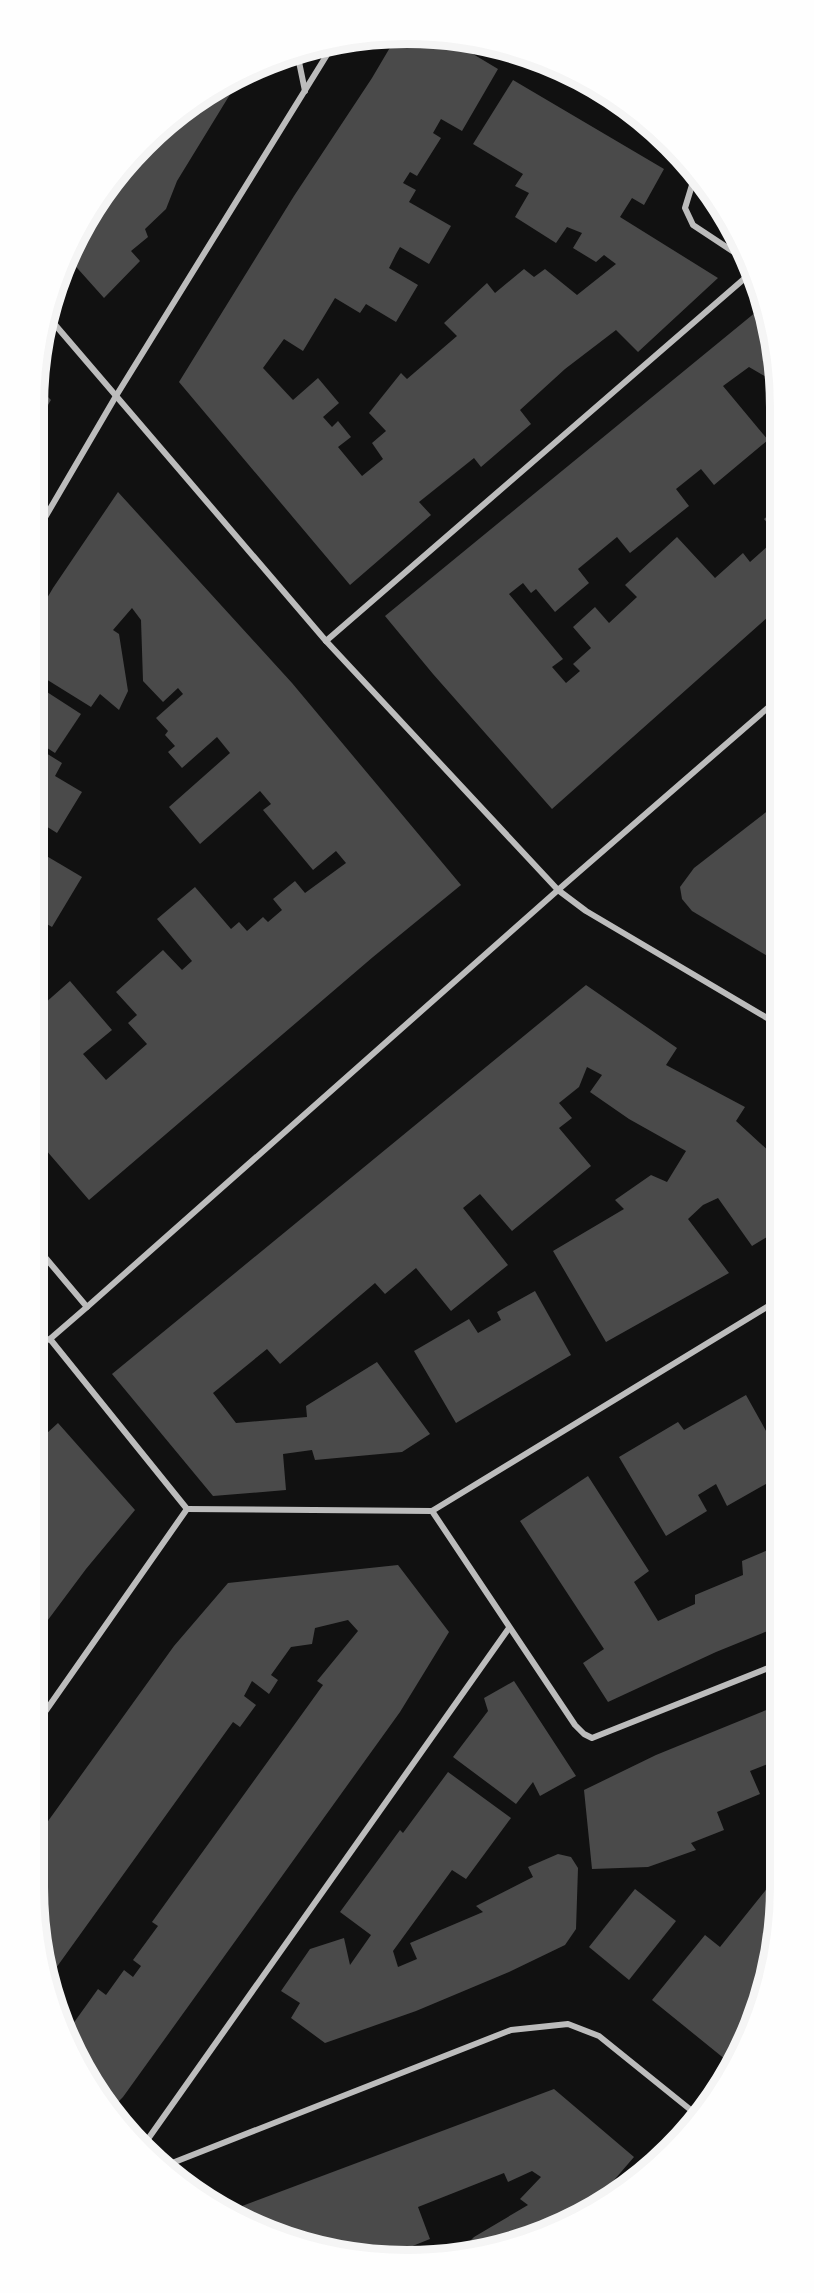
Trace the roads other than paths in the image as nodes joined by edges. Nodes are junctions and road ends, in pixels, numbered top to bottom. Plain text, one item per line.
1 (329, 52) edge
2 (299, 60) edge
3 (584, 89) edge
4 (305, 90) junction
5 (597, 97) edge
6 (693, 183) edge
7 (737, 254) edge
8 (746, 277) edge
9 (53, 323) edge
10 (116, 396) junction
11 (44, 519) edge
12 (326, 641) junction
13 (770, 706) edge
14 (558, 890) junction
15 (770, 1019) edge
16 (44, 1256) edge
17 (770, 1305) edge
18 (87, 1307) junction
19 (50, 1339) junction
20 (44, 1341) edge
21 (187, 1509) junction
22 (432, 1511) junction
23 (509, 1628) junction
24 (770, 1667) edge
25 (44, 1713) edge
26 (692, 2111) edge
27 (147, 2140) edge
28 (171, 2162) edge

1 - 4 street
2 - 4 street
3 - 5 street
4 - 10 street
6 - 7 street
8 - 12 street
9 - 10 street
10 - 11 street
10 - 12 street
12 - 14 street
13 - 14 street
14 - 15 street
14 - 18 street
16 - 18 street
17 - 22 street
18 - 19 street
19 - 20 street
19 - 21 street
21 - 22 street
21 - 25 street
22 - 23 street
23 - 24 street
23 - 27 street
26 - 28 street

